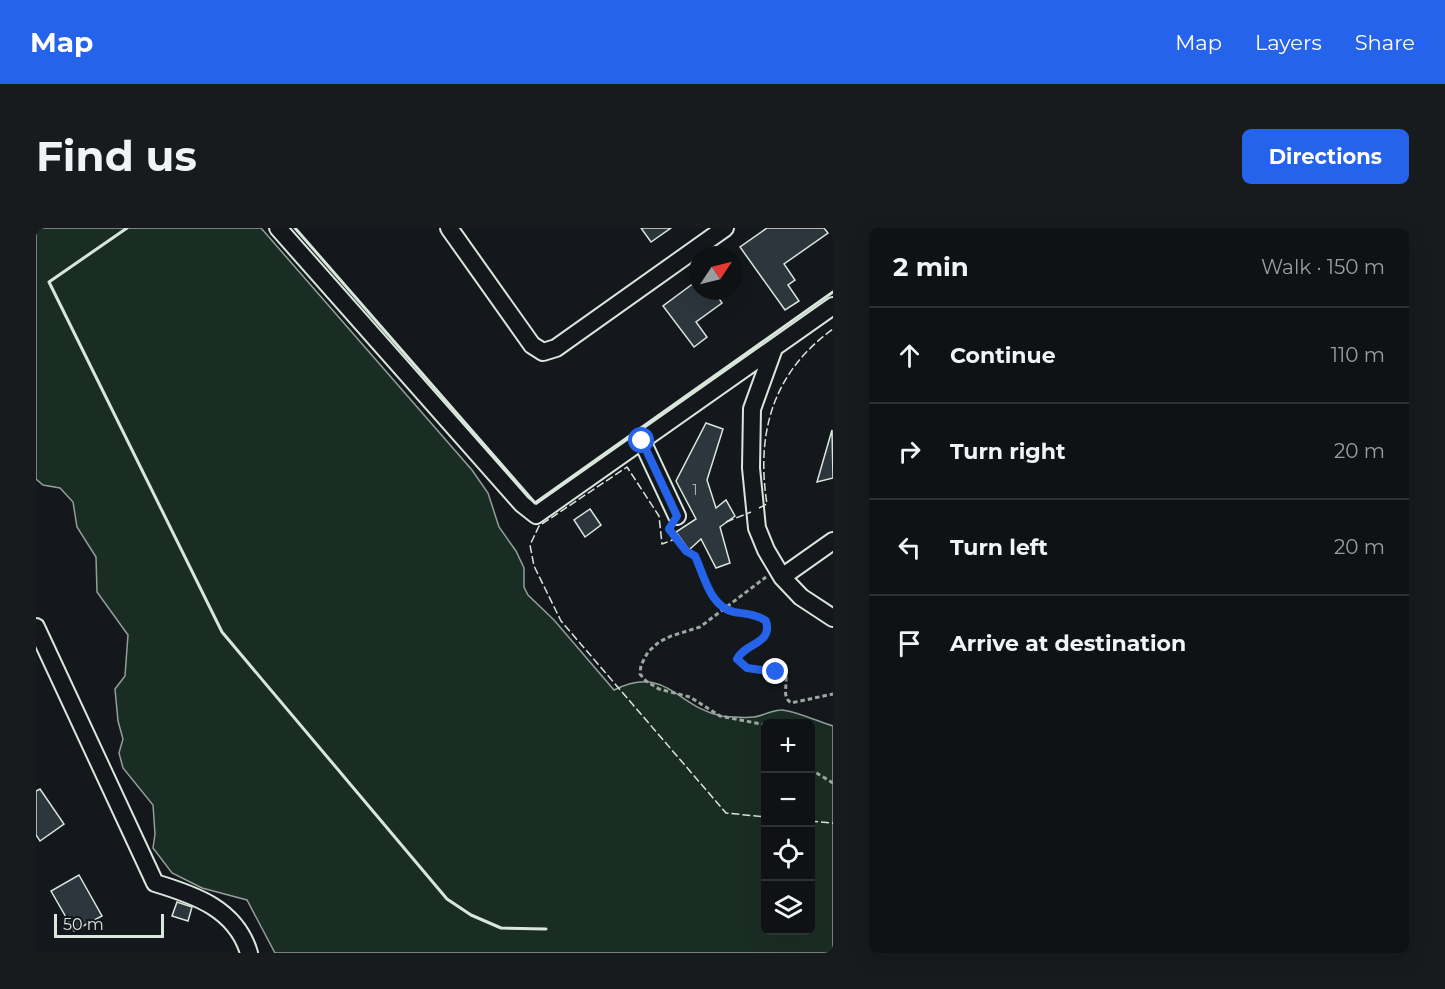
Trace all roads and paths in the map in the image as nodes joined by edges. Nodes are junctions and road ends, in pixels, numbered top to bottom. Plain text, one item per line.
1 (278, 228) edge
2 (449, 228) edge
3 (725, 228) edge
4 (833, 306) edge
5 (774, 348) junction
6 (642, 441) junction
7 (677, 516) joint
8 (833, 541) edge
9 (780, 573) junction
10 (722, 608) junction
11 (833, 618) edge
12 (36, 627) edge
13 (833, 694) edge
14 (761, 724) edge
15 (815, 772) edge
16 (833, 783) edge
17 (249, 953) edge

1 - 6 street
2 - 3 street
4 - 5 street
5 - 6 street
5 - 9 street
6 - 7 street
7 - 10 path
8 - 9 street
9 - 10 path
9 - 11 street
10 - 13 path
10 - 14 path
12 - 17 street
15 - 16 path

